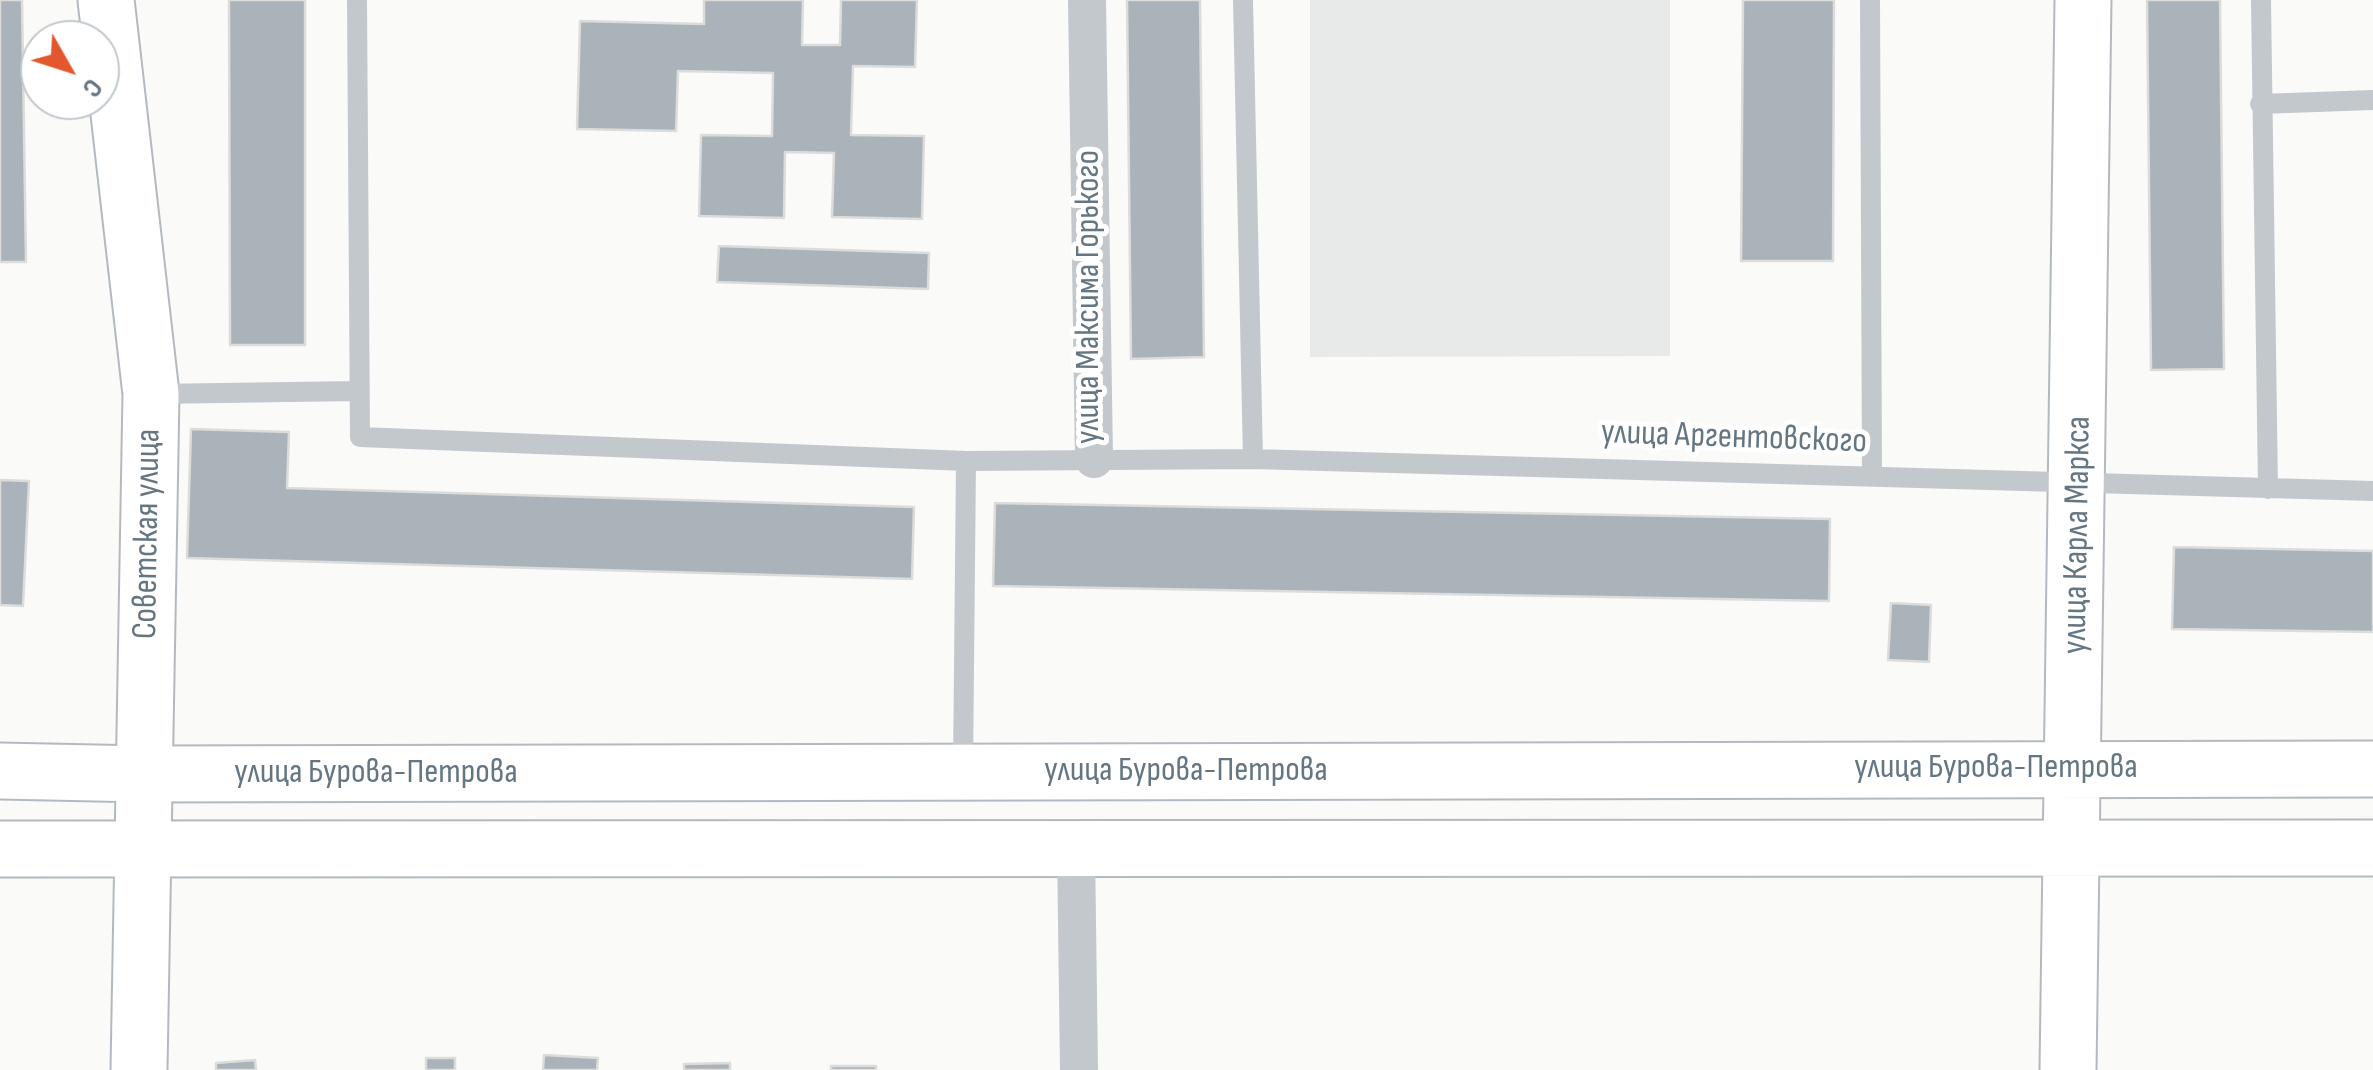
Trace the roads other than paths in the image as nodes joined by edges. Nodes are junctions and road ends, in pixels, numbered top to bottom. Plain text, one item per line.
1 (106, 0) edge
2 (357, 0) edge
3 (1087, 0) edge
4 (1243, 0) edge
5 (1870, 0) edge
6 (2083, 0) edge
7 (2261, 0) edge
8 (2373, 100) edge
9 (2260, 104) junction
10 (357, 391) junction
11 (151, 394) junction
12 (1094, 459) junction
13 (1252, 460) junction
14 (966, 462) junction
15 (1872, 474) junction
16 (2078, 486) junction
17 (2268, 489) junction
18 (2373, 491) edge
19 (2075, 768) junction
20 (2373, 769) edge
21 (0, 771) edge
22 (963, 772) junction
23 (144, 774) junction
24 (2070, 846) junction
25 (0, 848) edge
26 (1076, 848) junction
27 (2373, 848) edge
28 (143, 851) junction
29 (139, 1070) edge
30 (1079, 1070) edge
31 (2068, 1070) edge

1 - 11 main road, Советская улица
2 - 10 lane
3 - 12 street, улица Максима Горького
4 - 13 lane
5 - 15 lane
6 - 16 main road, улица Карла Маркса
7 - 9 lane
8 - 9 lane
9 - 17 lane
10 - 11 lane
10 - 14 lane, улица Максима Горького
11 - 23 main road, Советская улица
12 - 13 lane, улица Аргентовского
12 - 14 lane, улица Максима Горького
13 - 15 lane, улица Аргентовского
14 - 22 lane
15 - 16 lane, улица Аргентовского
16 - 17 lane, улица Аргентовского
16 - 19 main road, улица Карла Маркса
17 - 18 lane, улица Аргентовского
19 - 20 main road, улица Бурова-Петрова
19 - 22 main road, улица Бурова-Петрова
19 - 24 main road, улица Карла Маркса
21 - 23 main road, улица Бурова-Петрова
22 - 23 main road, улица Бурова-Петрова
23 - 28 main road, Советская улица
24 - 26 main road
24 - 27 main road
24 - 31 main road, улица Карла Маркса
25 - 28 main road
26 - 28 main road
26 - 30 street
28 - 29 main road, Советская улица

